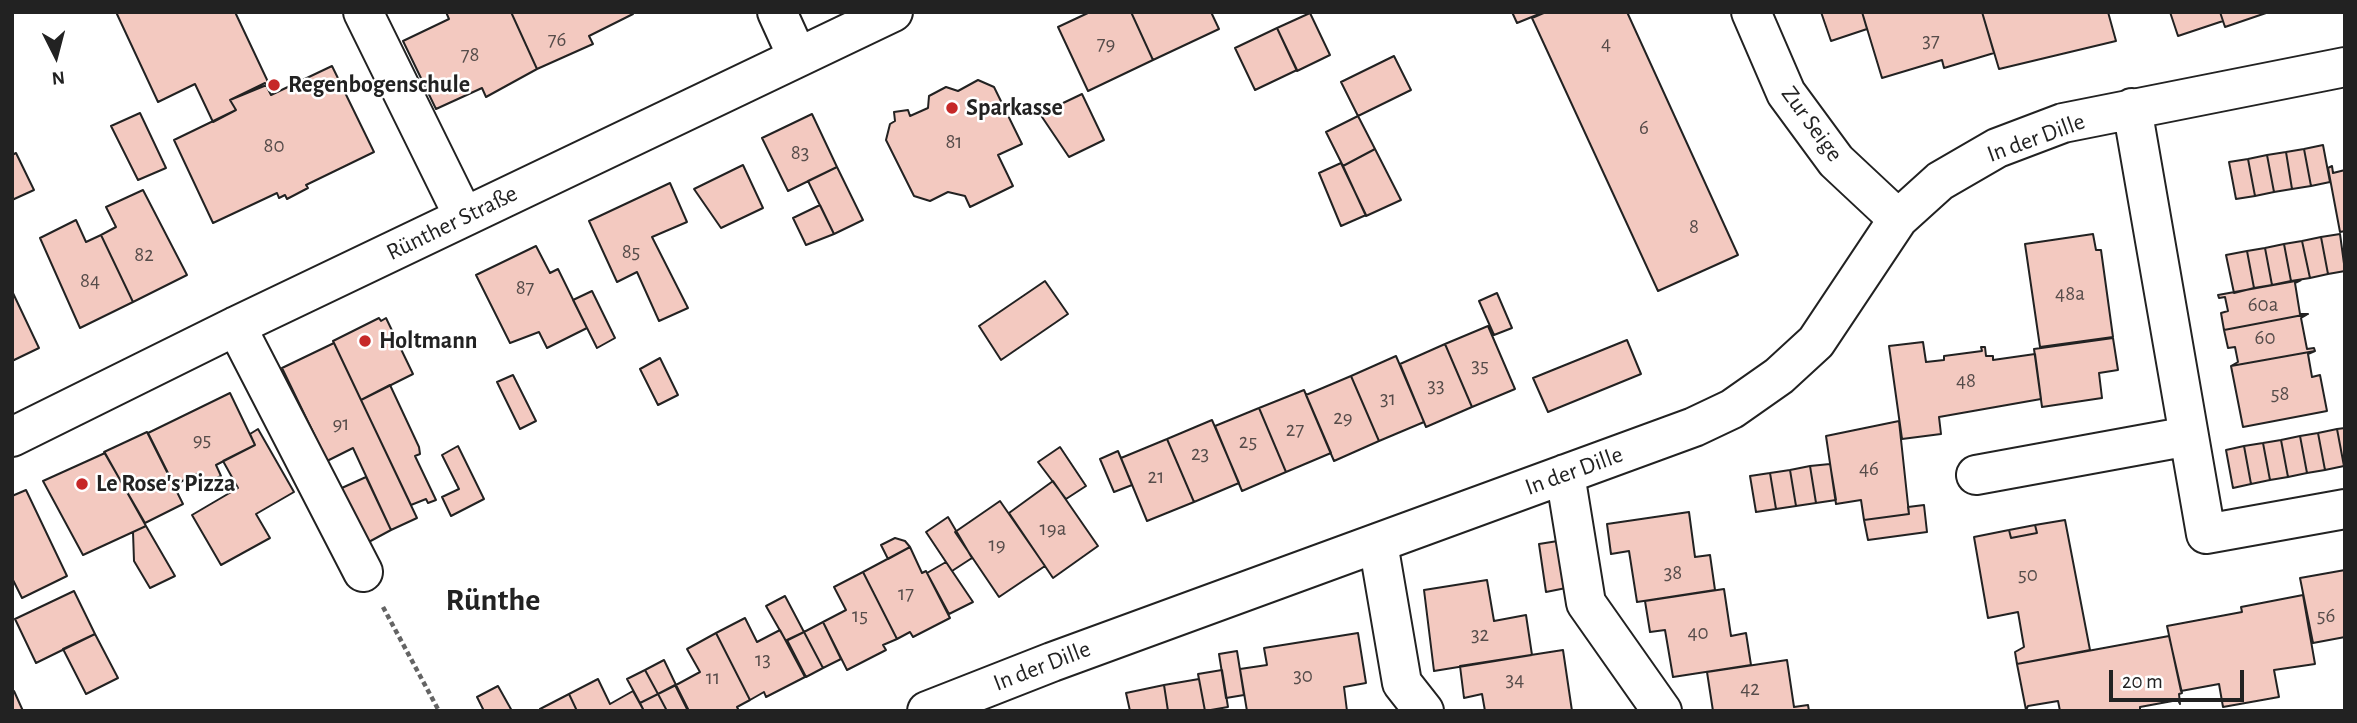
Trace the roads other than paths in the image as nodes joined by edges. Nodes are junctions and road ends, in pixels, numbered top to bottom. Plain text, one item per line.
1 (363, 12) edge
2 (777, 12) edge
3 (893, 12) edge
4 (1751, 12) edge
5 (797, 56) junction
6 (2345, 67) edge
7 (2132, 108) junction
8 (464, 217) junction
9 (1898, 219) junction
10 (236, 326) junction
11 (12, 436) edge
12 (2189, 436) junction
13 (1565, 474) junction
14 (1976, 475) dead end
15 (2345, 509) edge
16 (1378, 543) junction
17 (363, 572) road end
18 (927, 711) edge
19 (1424, 711) edge
20 (1662, 711) edge

1 - 8 street
2 - 5 street
3 - 5 street, Rünther Straße
4 - 9 street, Zur Seige
5 - 8 street, Rünther Straße
6 - 7 street, In der Dille
7 - 9 street, In der Dille
7 - 12 street
8 - 10 street, Rünther Straße
9 - 13 street, In der Dille
10 - 11 street, Rünther Straße
10 - 17 street
12 - 14 street
12 - 15 street
13 - 16 street, In der Dille
13 - 20 street
16 - 18 street, In der Dille
16 - 19 street

